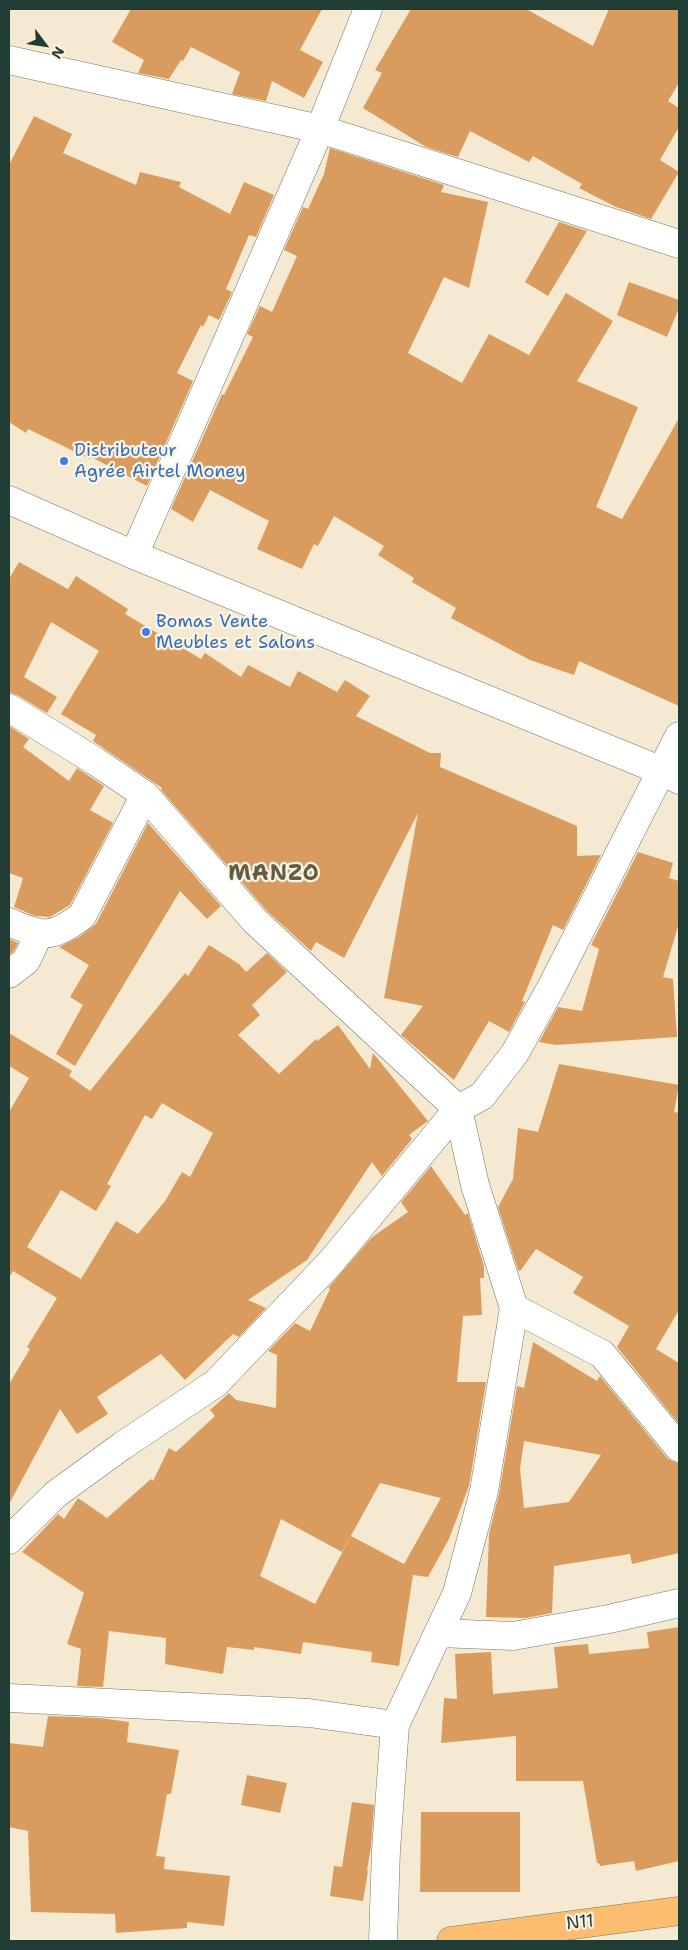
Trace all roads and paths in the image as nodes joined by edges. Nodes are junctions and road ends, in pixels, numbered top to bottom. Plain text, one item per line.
1 (368, 9) edge
2 (9, 60) edge
3 (320, 129) junction
4 (679, 244) edge
5 (9, 500) edge
6 (134, 555) junction
7 (9, 708) edge
8 (679, 736) edge
9 (671, 776) edge
10 (145, 795) junction
11 (9, 922) edge
12 (40, 934) junction
13 (9, 974) edge
14 (458, 1109) junction
15 (514, 1308) junction
16 (679, 1448) edge
17 (9, 1540) edge
18 (679, 1603) edge
19 (439, 1633) junction
20 (9, 1698) edge
21 (395, 1726) junction
22 (679, 1911) edge
23 (383, 1941) edge
24 (451, 1941) edge

1 - 3 street
2 - 3 street
3 - 4 street
3 - 6 street
5 - 6 street
6 - 9 street
7 - 10 street
8 - 9 street
9 - 14 street
10 - 12 street
10 - 14 street
11 - 12 street
12 - 13 street
14 - 15 street
14 - 17 street
15 - 16 street
15 - 19 street
18 - 19 street
19 - 21 street
20 - 21 street
21 - 23 street
22 - 24 main road, N11

